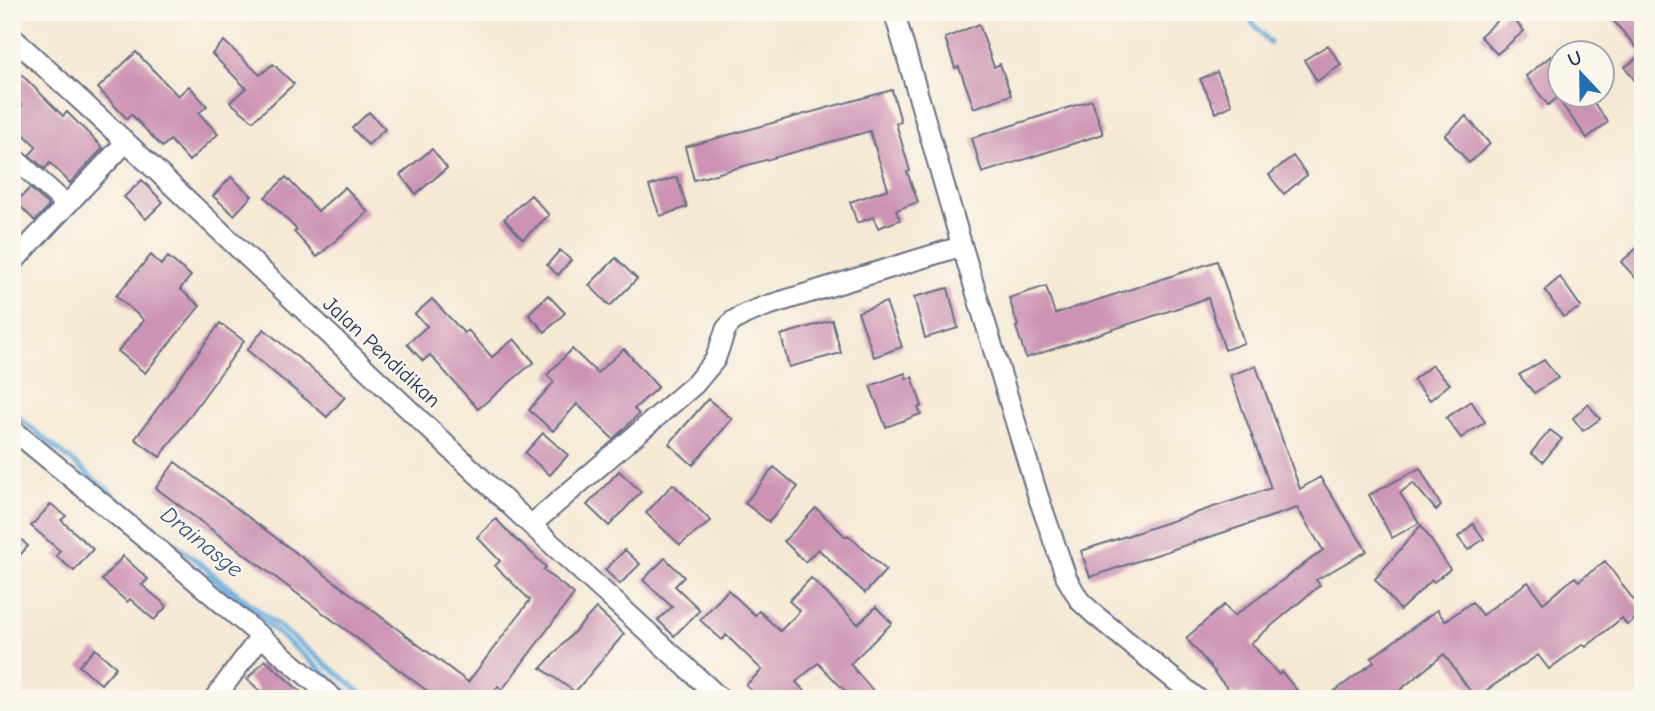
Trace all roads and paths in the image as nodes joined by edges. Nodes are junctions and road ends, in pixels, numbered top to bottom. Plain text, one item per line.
1 (894, 12) edge
2 (12, 37) edge
3 (126, 142) junction
4 (12, 156) edge
5 (67, 205) junction
6 (962, 246) junction
7 (12, 262) edge
8 (12, 429) edge
9 (531, 525) junction
10 (261, 636) junction
11 (214, 699) edge
12 (334, 699) edge
13 (721, 699) edge
14 (1198, 699) edge

1 - 6 street
2 - 3 street, Jalan Pendidikan
3 - 5 street
3 - 9 street, Jalan Pendidikan
4 - 5 street
5 - 7 street
6 - 9 street
6 - 14 street
8 - 10 street
9 - 13 street, Jalan Pendidikan
10 - 11 street
10 - 12 street

